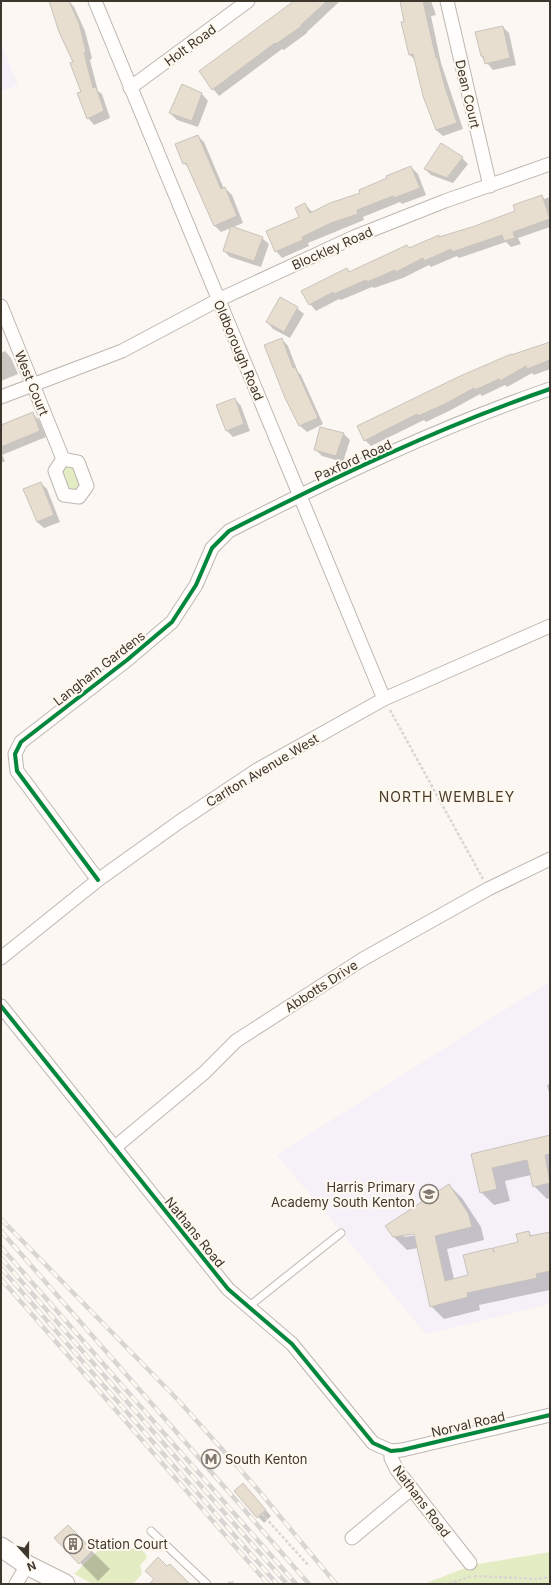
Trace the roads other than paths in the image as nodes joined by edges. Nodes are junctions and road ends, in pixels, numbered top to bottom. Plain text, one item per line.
1 (95, 1) edge
2 (248, 1) edge
3 (447, 1) edge
4 (130, 88) junction
5 (550, 164) edge
6 (490, 186) junction
7 (218, 300) junction
8 (1, 306) edge
9 (32, 384) junction
10 (550, 390) edge
11 (1, 397) edge
12 (63, 459) dead end
13 (299, 496) junction
14 (550, 626) edge
15 (384, 699) junction
16 (550, 858) edge
17 (98, 880) junction
18 (1, 958) edge
19 (1, 1006) edge
20 (114, 1148) junction
21 (340, 1233) dead end
22 (248, 1307) junction
23 (550, 1414) edge
24 (391, 1451) junction
25 (410, 1489) junction
26 (151, 1531) dead end
27 (352, 1538) dead end
28 (1, 1547) edge
29 (27, 1565) junction
30 (471, 1570) road end
31 (16, 1584) edge
32 (65, 1584) edge
33 (206, 1584) edge

1 - 4 street, Oldborough Road
2 - 4 street, Holt Road
3 - 6 street, Dean Court
4 - 7 street, Oldborough Road
5 - 6 street, Blockley Road
6 - 7 street, Blockley Road
7 - 9 street, Blockley Road
7 - 13 street, Oldborough Road
8 - 9 street, West Court
9 - 11 street, Blockley Road
9 - 12 street, West Court
10 - 13 street, Paxford Road
13 - 15 street, Oldborough Road
13 - 17 street, Langham Gardens
14 - 15 street, Carlton Avenue West
15 - 17 street, Carlton Avenue West
16 - 20 street, Abbotts Drive
17 - 18 street, Carlton Avenue West
19 - 20 street, Nathans Road
20 - 22 street, Nathans Road
21 - 22 lane
22 - 24 street, Nathans Road
23 - 24 street, Norval Road
24 - 25 street, Nathans Road
25 - 27 street
25 - 30 street, Nathans Road
26 - 33 lane
28 - 29 street
29 - 31 street
29 - 32 street

